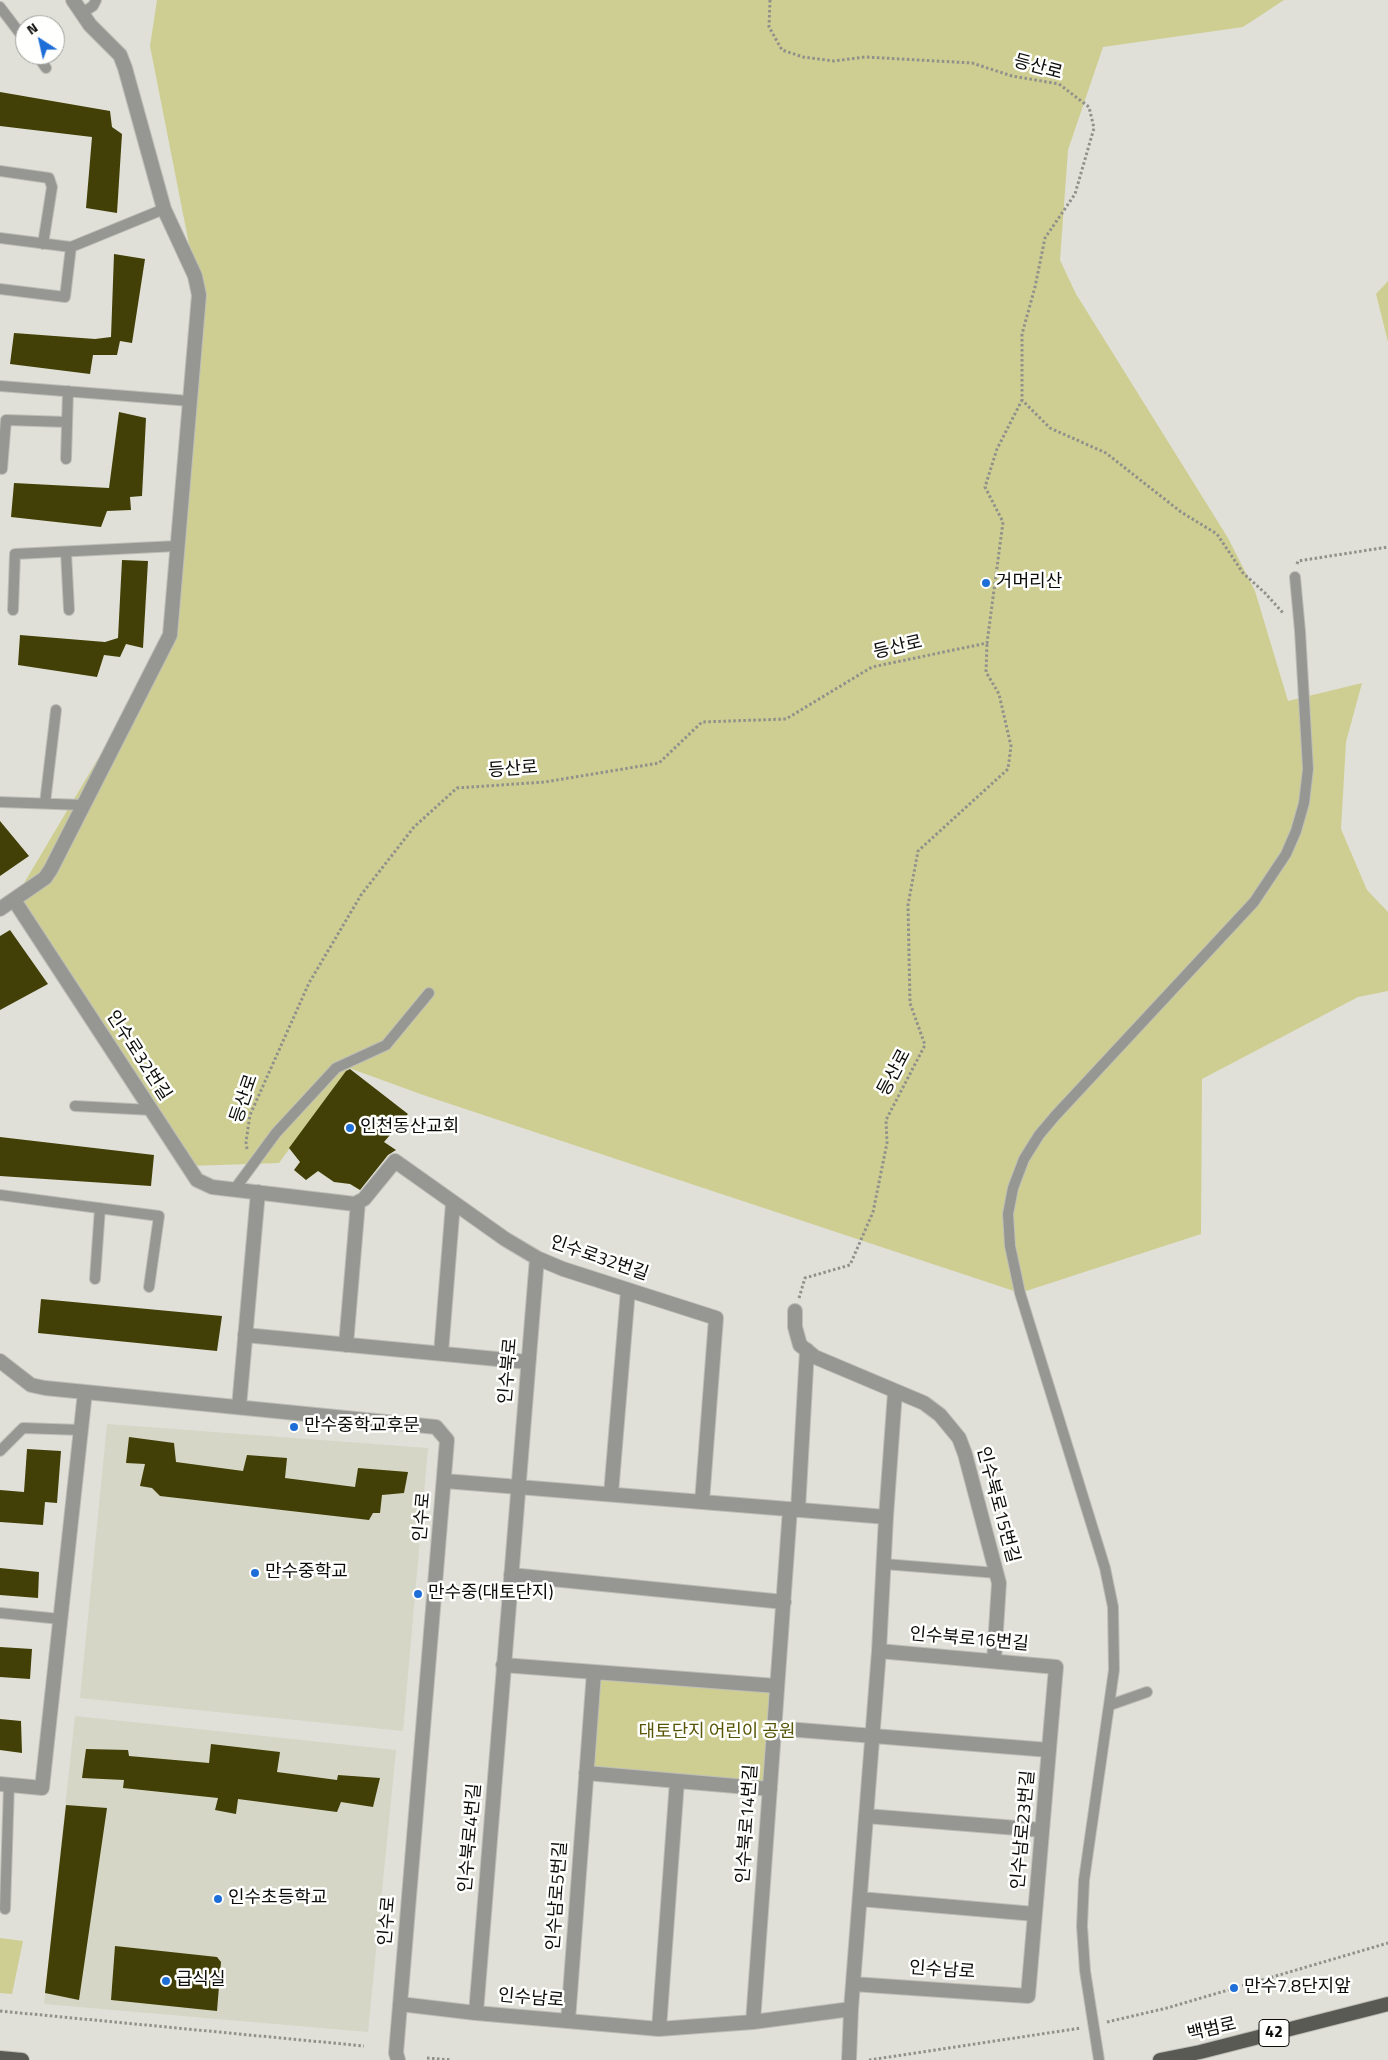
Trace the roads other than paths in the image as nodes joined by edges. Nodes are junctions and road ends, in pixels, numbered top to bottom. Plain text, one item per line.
1 (8, 0) edge
2 (73, 0) edge
3 (96, 0) edge
4 (0, 6) edge
5 (82, 13) junction
6 (15, 26) edge
7 (44, 65) edge
8 (46, 68) dead end
9 (0, 171) edge
10 (164, 209) junction
11 (0, 238) edge
12 (44, 244) junction
13 (71, 247) junction
14 (0, 289) edge
15 (0, 386) edge
16 (68, 391) junction
17 (190, 401) junction
18 (67, 422) junction
19 (66, 459) dead end
20 (2, 468) dead end
21 (177, 546) junction
22 (66, 552) junction
23 (1295, 577) road end
24 (13, 610) dead end
25 (69, 610) dead end
26 (56, 710) dead end
27 (0, 802) edge
28 (44, 803) junction
29 (83, 805) junction
30 (14, 900) junction
31 (0, 909) edge
32 (429, 993) dead end
33 (75, 1106) dead end
34 (151, 1110) junction
35 (234, 1190) junction
36 (258, 1192) junction
37 (0, 1195) edge
38 (358, 1202) junction
39 (453, 1203) junction
40 (100, 1208) junction
41 (537, 1258) junction
42 (95, 1279) dead end
43 (149, 1287) dead end
44 (628, 1290) junction
45 (795, 1311) road end
46 (245, 1335) junction
47 (346, 1345) junction
48 (806, 1350) junction
49 (441, 1353) junction
50 (0, 1361) edge
51 (528, 1362) junction
52 (85, 1392) junction
53 (896, 1392) junction
54 (239, 1407) junction
55 (81, 1430) junction
56 (0, 1451) edge
57 (445, 1481) junction
58 (518, 1487) junction
59 (611, 1494) junction
60 (702, 1502) junction
61 (794, 1509) junction
62 (886, 1517) junction
63 (884, 1564) junction
64 (997, 1573) junction
65 (511, 1575) junction
66 (784, 1602) junction
67 (0, 1613) edge
68 (60, 1619) junction
69 (879, 1651) junction
70 (994, 1661) junction
71 (504, 1665) junction
72 (1056, 1667) joint
73 (594, 1672) junction
74 (777, 1686) junction
75 (1147, 1692) dead end
76 (1110, 1705) junction
77 (774, 1728) junction
78 (872, 1737) junction
79 (1049, 1750) junction
80 (586, 1773) junction
81 (676, 1781) junction
82 (5, 1785) edge
83 (770, 1789) junction
84 (866, 1816) junction
85 (1042, 1830) junction
86 (860, 1899) junction
87 (5, 1909) dead end
88 (1036, 1914) junction
89 (853, 1984) junction
90 (1028, 1996) joint
91 (400, 2004) junction
92 (1388, 2004) edge
93 (851, 2009) junction
94 (476, 2013) junction
95 (568, 2021) junction
96 (753, 2022) junction
97 (659, 2029) junction
98 (0, 2058) edge
99 (22, 2060) edge
100 (398, 2060) edge
101 (849, 2060) edge
102 (1099, 2060) edge
103 (1160, 2060) edge

1 - 4 lane
2 - 5 street
3 - 5 lane
4 - 6 lane
5 - 10 street
7 - 8 lane
9 - 12 lane
10 - 13 lane
10 - 17 street
11 - 12 lane
12 - 13 lane
13 - 14 lane
15 - 16 lane
16 - 17 lane
16 - 18 lane
17 - 21 street
18 - 19 lane
18 - 20 lane
21 - 22 lane
21 - 29 street
22 - 24 lane
22 - 25 lane
23 - 76 lane
26 - 28 lane
27 - 28 lane
28 - 29 lane
29 - 30 street
30 - 31 street
30 - 34 street, 인수로32번길
32 - 35 lane
33 - 34 lane
34 - 35 street, 인수로32번길
35 - 36 street, 인수로32번길
36 - 38 street, 인수로32번길
36 - 46 street
37 - 40 lane
38 - 39 street, 인수로32번길
38 - 47 street
39 - 41 street, 인수로32번길
39 - 49 street
40 - 42 lane
40 - 43 lane
41 - 44 street, 인수로32번길
41 - 51 street, 인수북로
44 - 59 street
44 - 60 street, 인수로32번길
45 - 48 street
46 - 47 street
46 - 54 street
47 - 49 street
48 - 53 street, 인수북로15번길
48 - 61 street
49 - 51 street
50 - 52 street, 인수로
51 - 58 street, 인수북로
52 - 54 street, 인수로
52 - 55 street
53 - 62 street
53 - 64 street, 인수북로15번길
54 - 57 street, 인수로
55 - 56 lane
55 - 68 street
57 - 58 street
57 - 91 street, 인수로
58 - 59 street
58 - 65 street, 인수북로4번길
59 - 60 street
60 - 61 street
61 - 62 street
61 - 66 street, 인수북로14번길
62 - 63 street
63 - 64 lane
63 - 69 street
64 - 70 street, 인수북로15번길
65 - 66 street
65 - 71 street, 인수북로4번길
66 - 74 street, 인수북로14번길
67 - 68 lane
68 - 82 street
69 - 70 street, 인수북로16번길
69 - 78 street
70 - 72 street, 인수북로16번길
71 - 73 street
71 - 94 street, 인수북로4번길
72 - 79 street, 인수남로23번길
73 - 74 street
73 - 80 street, 인수남로5번길
74 - 77 street, 인수북로14번길
75 - 76 lane
76 - 102 lane
77 - 78 street
77 - 83 street, 인수북로14번길
78 - 79 street
78 - 84 street
79 - 85 street, 인수남로23번길
80 - 81 street
80 - 95 street, 인수남로5번길
81 - 83 street
81 - 97 street
82 - 87 lane
83 - 96 street, 인수북로14번길
84 - 85 street
84 - 86 street
85 - 88 street, 인수남로23번길
86 - 88 street
86 - 89 street
88 - 90 street, 인수남로23번길
89 - 90 street, 인수남로
89 - 93 street
91 - 94 street, 인수남로
91 - 100 street, 인수로
92 - 103 main road, 백범로 / 42
93 - 96 street, 인수남로
93 - 101 street
94 - 95 street, 인수남로
95 - 97 street, 인수남로
96 - 97 street, 인수남로
98 - 99 main road

